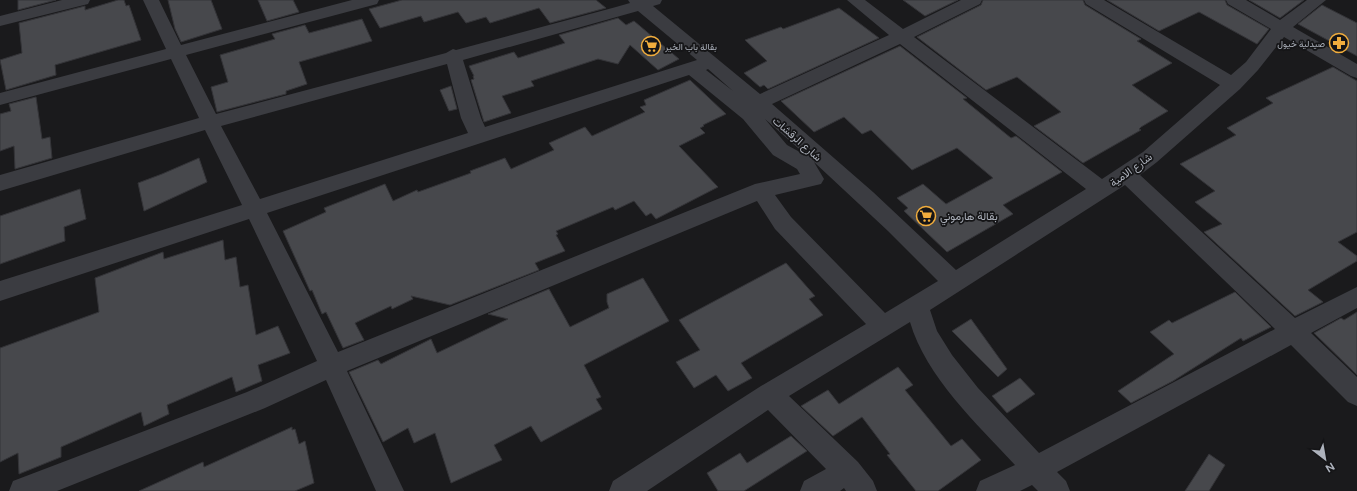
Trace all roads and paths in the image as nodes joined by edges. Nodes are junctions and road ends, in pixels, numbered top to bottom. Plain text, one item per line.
1 (82, 0) edge
2 (151, 0) edge
3 (371, 0) edge
4 (855, 0) edge
5 (974, 0) edge
6 (1092, 0) edge
7 (1234, 0) edge
8 (1318, 0) edge
9 (644, 2) edge
10 (350, 3) edge
11 (0, 21) edge
12 (1282, 27) junction
13 (902, 36) junction
14 (177, 52) junction
15 (453, 55) junction
16 (701, 65) junction
17 (1357, 72) edge
18 (1233, 84) junction
19 (0, 99) edge
20 (757, 103) junction
21 (210, 122) junction
22 (480, 137) junction
23 (1126, 174) junction
24 (0, 183) edge
25 (762, 190) junction
26 (1102, 190) junction
27 (254, 208) junction
28 (954, 282) junction
29 (0, 291) edge
30 (1357, 297) edge
31 (917, 306) junction
32 (882, 326) junction
33 (1293, 331) junction
34 (332, 366) junction
35 (770, 394) junction
36 (1357, 394) edge
37 (1036, 469) junction
38 (855, 481) edge
39 (23, 491) edge
40 (390, 491) edge
41 (623, 491) edge
42 (814, 491) edge
43 (990, 491) edge
44 (1056, 491) edge

1 - 11 street
2 - 14 street
3 - 10 street
4 - 13 street
5 - 13 street
6 - 18 street
7 - 12 street
8 - 12 street, شارع الامية
9 - 15 street
9 - 16 street, شارع الرقشات
10 - 14 street
12 - 17 street
12 - 18 street, شارع الامية
13 - 20 street
13 - 26 street
14 - 19 street
14 - 21 street
15 - 21 street
15 - 22 street
16 - 20 street, شارع الرقشات
16 - 22 street
16 - 25 street
18 - 23 street, شارع الامية
20 - 28 street, شارع الرقشات
21 - 24 street
21 - 27 street
22 - 27 street
23 - 26 street, شارع الامية
23 - 33 street
25 - 32 street
25 - 34 street
26 - 28 street, شارع الامية
27 - 29 street
27 - 34 street
28 - 31 street, شارع الامية
30 - 33 street
31 - 32 street, شارع الامية
31 - 37 street
32 - 35 street, شارع الامية
33 - 36 street
33 - 37 street
34 - 39 street
34 - 40 street
35 - 38 street
35 - 41 street, شارع الامية
37 - 43 street
37 - 44 street
38 - 42 street

